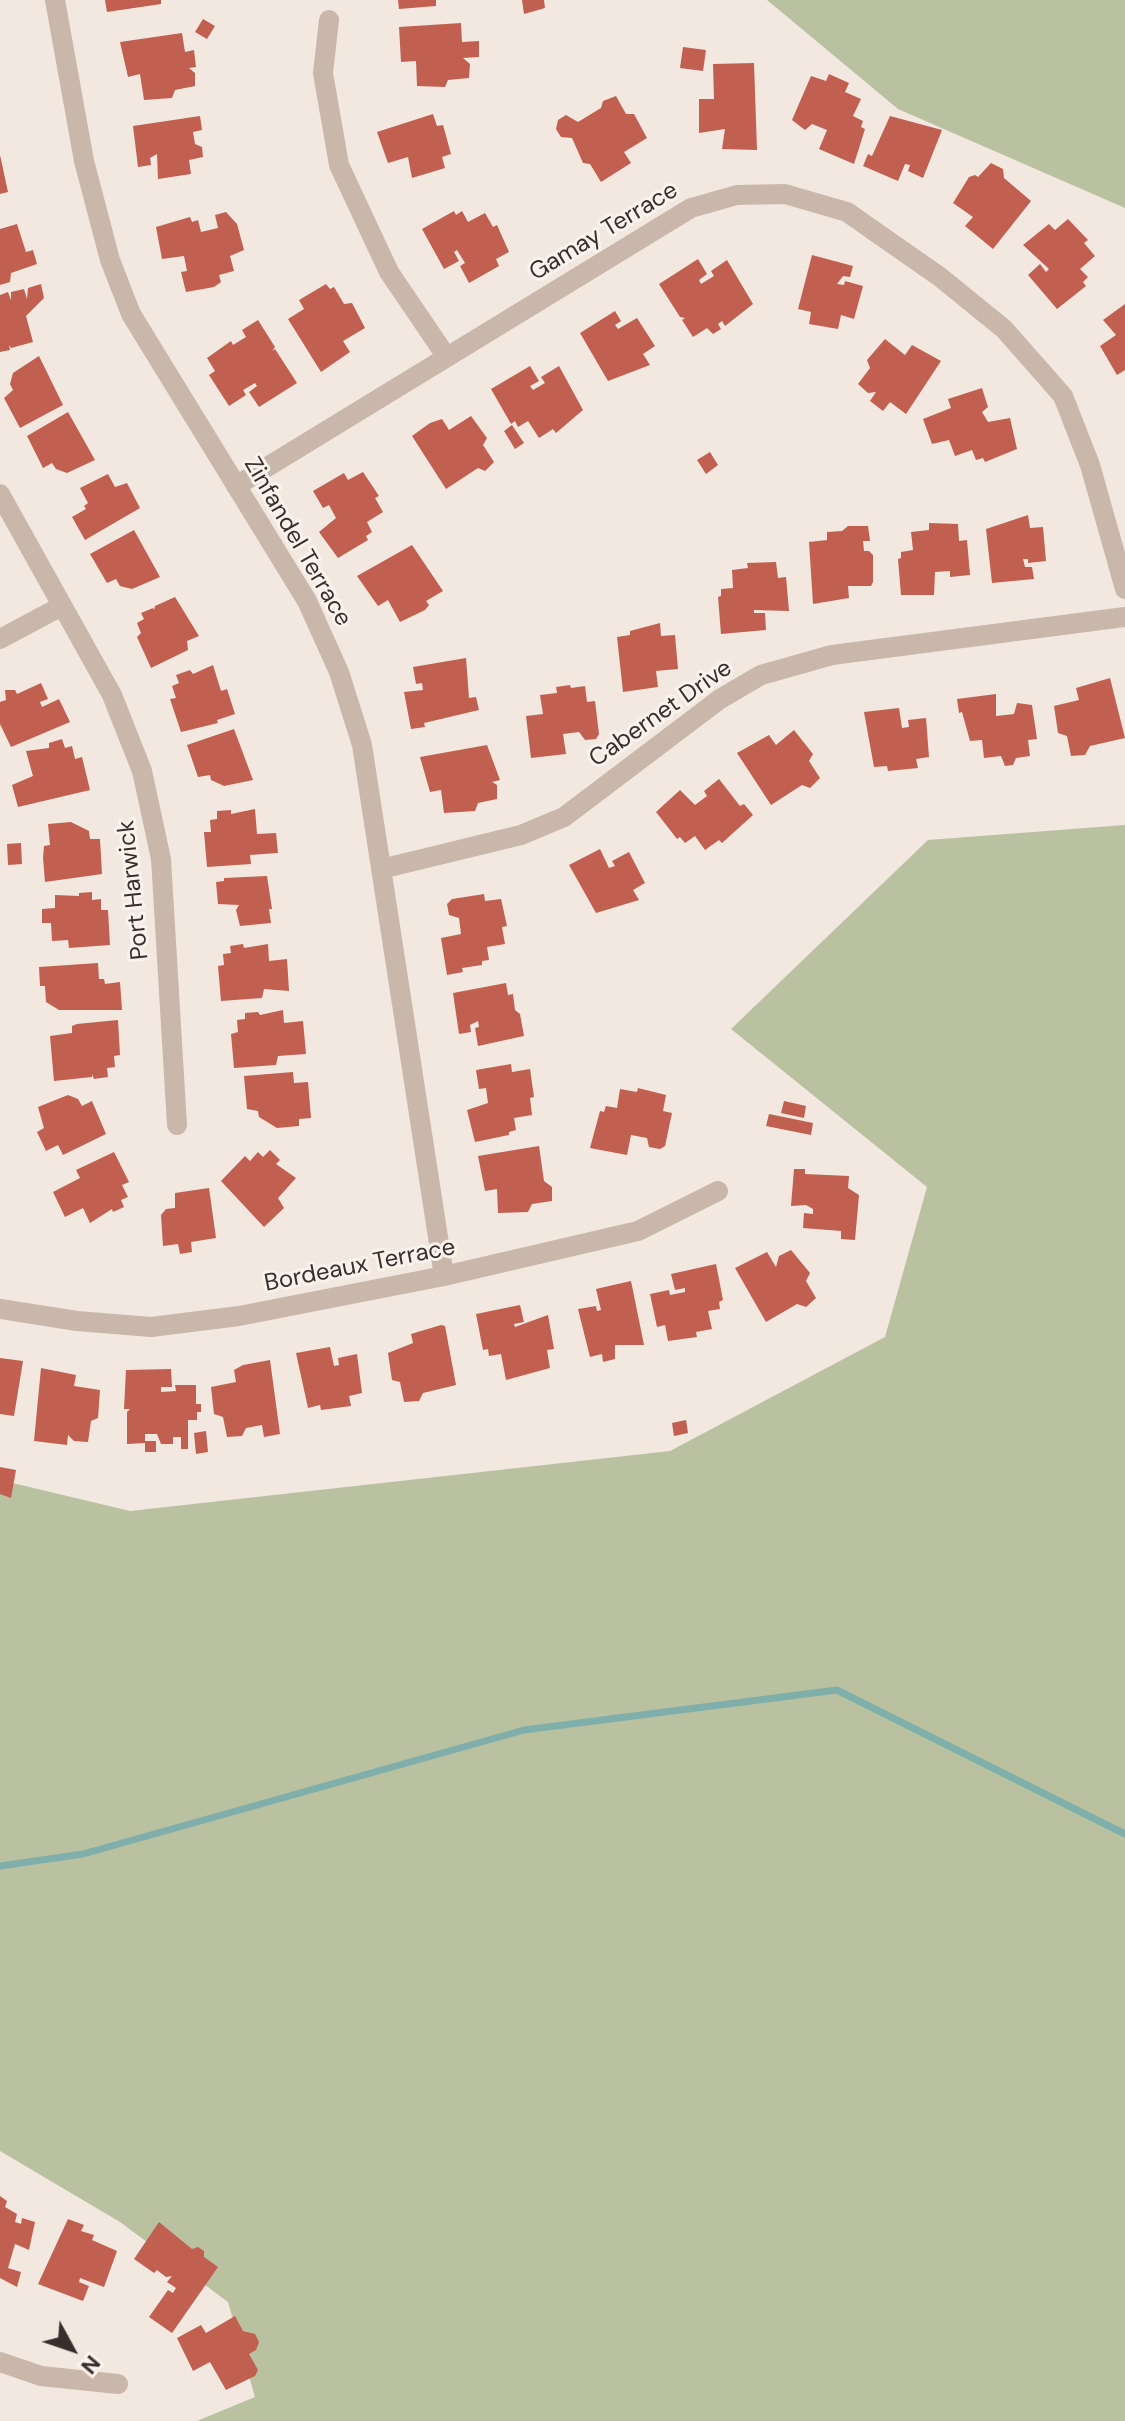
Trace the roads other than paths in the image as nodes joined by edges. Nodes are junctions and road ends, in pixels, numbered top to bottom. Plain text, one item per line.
1 (55, 0) edge
2 (329, 20) dead end
3 (446, 356) junction
4 (236, 486) junction
5 (0, 494) edge
6 (1125, 589) edge
7 (60, 607) junction
8 (1125, 617) edge
9 (0, 639) edge
10 (381, 869) junction
11 (177, 1125) dead end
12 (718, 1191) dead end
13 (444, 1276) junction
14 (0, 1309) edge
15 (0, 2362) edge
16 (118, 2384) dead end

1 - 4 street, Zinfandel Terrace
2 - 3 street
3 - 4 street, Gamay Terrace
3 - 6 street, Gamay Terrace
4 - 10 street, Zinfandel Terrace
5 - 7 street, Port Harwick
7 - 9 street
7 - 11 street, Port Harwick
8 - 10 street, Cabernet Drive
10 - 13 street, Zinfandel Terrace
12 - 13 street, Bordeaux Terrace
13 - 14 street, Bordeaux Terrace
15 - 16 street

